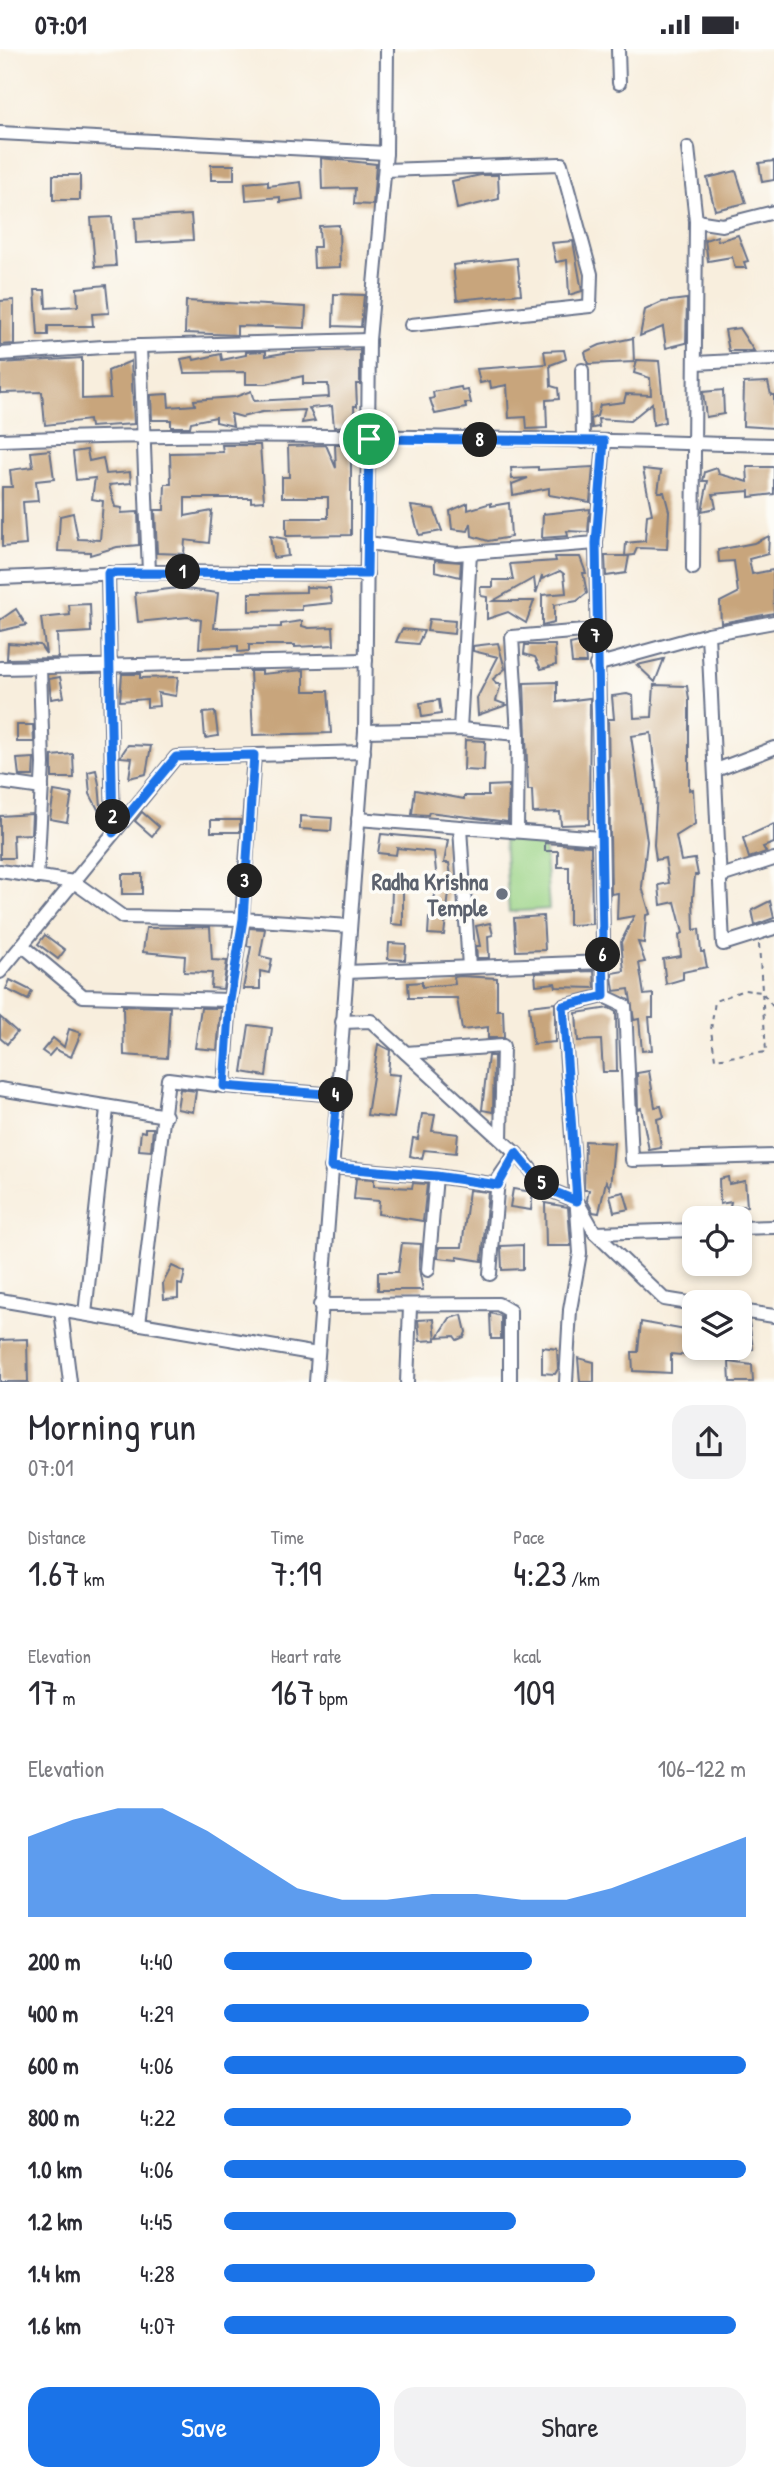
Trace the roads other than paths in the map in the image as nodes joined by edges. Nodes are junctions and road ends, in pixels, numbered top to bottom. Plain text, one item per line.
1 (387, 49) edge
2 (618, 49) edge
3 (619, 82) dead end
4 (0, 134) edge
5 (688, 148) dead end
6 (386, 153) junction
7 (384, 170) junction
8 (774, 212) edge
9 (696, 221) junction
10 (411, 325) dead end
11 (369, 340) junction
12 (140, 346) junction
13 (0, 354) edge
14 (774, 359) edge
15 (696, 363) junction
16 (582, 370) dead end
17 (142, 435) junction
18 (369, 439) junction
19 (0, 440) edge
20 (604, 441) junction
21 (583, 442) junction
22 (694, 443) junction
23 (774, 445) edge
24 (368, 543) junction
25 (596, 543) junction
26 (470, 552) junction
27 (693, 568) dead end
28 (149, 572) junction
29 (108, 573) junction
30 (367, 574) junction
31 (0, 577) edge
32 (774, 622) edge
33 (596, 630) junction
34 (708, 635) junction
35 (366, 660) junction
36 (596, 665) junction
37 (110, 667) junction
38 (40, 668) junction
39 (0, 669) edge
40 (460, 729) junction
41 (365, 731) junction
42 (518, 734) junction
43 (774, 748) edge
44 (363, 753) junction
45 (254, 755) junction
46 (716, 770) junction
47 (0, 782) edge
48 (42, 788) junction
49 (358, 819) junction
50 (460, 828) junction
51 (517, 831) junction
52 (113, 833) junction
53 (600, 838) junction
54 (774, 859) edge
55 (0, 871) edge
56 (721, 876) junction
57 (37, 877) junction
58 (74, 882) junction
59 (243, 919) junction
60 (350, 926) junction
61 (774, 928) edge
62 (22, 945) junction
63 (604, 962) junction
64 (470, 967) junction
65 (0, 972) edge
66 (346, 972) junction
67 (604, 996) junction
68 (230, 1000) junction
69 (342, 1022) junction
70 (406, 1053) junction
71 (224, 1086) junction
72 (0, 1089) edge
73 (337, 1095) junction
74 (107, 1109) junction
75 (166, 1116) junction
76 (500, 1139) junction
77 (516, 1153) junction
78 (774, 1156) edge
79 (331, 1167) junction
80 (436, 1176) junction
81 (498, 1185) junction
82 (577, 1201) junction
83 (774, 1227) edge
84 (752, 1228) edge
85 (682, 1230) edge
86 (595, 1233) junction
87 (428, 1270) dead end
88 (490, 1274) dead end
89 (0, 1300) edge
90 (682, 1302) edge
91 (320, 1305) junction
92 (410, 1307) junction
93 (61, 1310) junction
94 (752, 1313) edge
95 (85, 1314) junction
96 (774, 1316) edge
97 (139, 1324) junction
98 (317, 1354) junction
99 (70, 1382) edge
100 (316, 1382) edge
101 (407, 1382) edge
102 (510, 1382) edge
103 (566, 1382) edge

1 - 6 street
2 - 3 street
4 - 6 street
5 - 9 street
6 - 7 street
7 - 10 street
7 - 11 street
8 - 9 street
9 - 15 street
11 - 12 street
11 - 18 street
12 - 13 street
12 - 17 street
14 - 15 street
15 - 22 street
16 - 21 street
17 - 18 street
17 - 19 street
17 - 28 street
18 - 21 street
18 - 24 street
20 - 21 street
20 - 22 street
20 - 25 street
22 - 23 street
22 - 27 street
24 - 26 street
24 - 30 street
25 - 26 street
25 - 33 street
26 - 40 street
28 - 29 street
28 - 30 street
29 - 31 street
29 - 37 street
30 - 35 street
32 - 34 street
33 - 36 street
33 - 42 street
34 - 36 street
34 - 46 street
35 - 37 street
35 - 41 street
36 - 53 street
37 - 38 street
37 - 52 street
38 - 39 street
38 - 48 street
40 - 41 street
40 - 42 street
41 - 44 street
42 - 51 street
43 - 46 street
44 - 45 street
44 - 49 street
45 - 52 street
45 - 59 street
46 - 56 street
47 - 48 street
48 - 57 street
49 - 50 street
49 - 60 street
50 - 51 street
50 - 64 street
51 - 53 street
52 - 58 street
53 - 63 street
54 - 56 street
55 - 57 street
56 - 61 street
57 - 58 street
58 - 59 street
58 - 62 street
59 - 60 street
59 - 68 street
60 - 66 street
62 - 65 street
62 - 68 street
63 - 64 street
63 - 67 street
64 - 66 street
66 - 69 street
67 - 78 street
67 - 82 street
68 - 71 street
69 - 70 street
69 - 73 street
70 - 76 street
70 - 76 street
71 - 73 street
71 - 75 street
72 - 74 street
73 - 79 street
74 - 75 street
74 - 95 street
75 - 97 street
76 - 77 street
77 - 81 street
77 - 82 street
79 - 80 street
79 - 91 street
80 - 81 street
80 - 87 street
81 - 88 street
82 - 86 street
82 - 103 street
83 - 84 street
85 - 86 street
86 - 90 street
89 - 93 street
91 - 92 street
91 - 98 street
92 - 101 street
92 - 102 street
93 - 95 street
93 - 99 street
94 - 96 street
95 - 97 street
97 - 98 street
98 - 100 street

